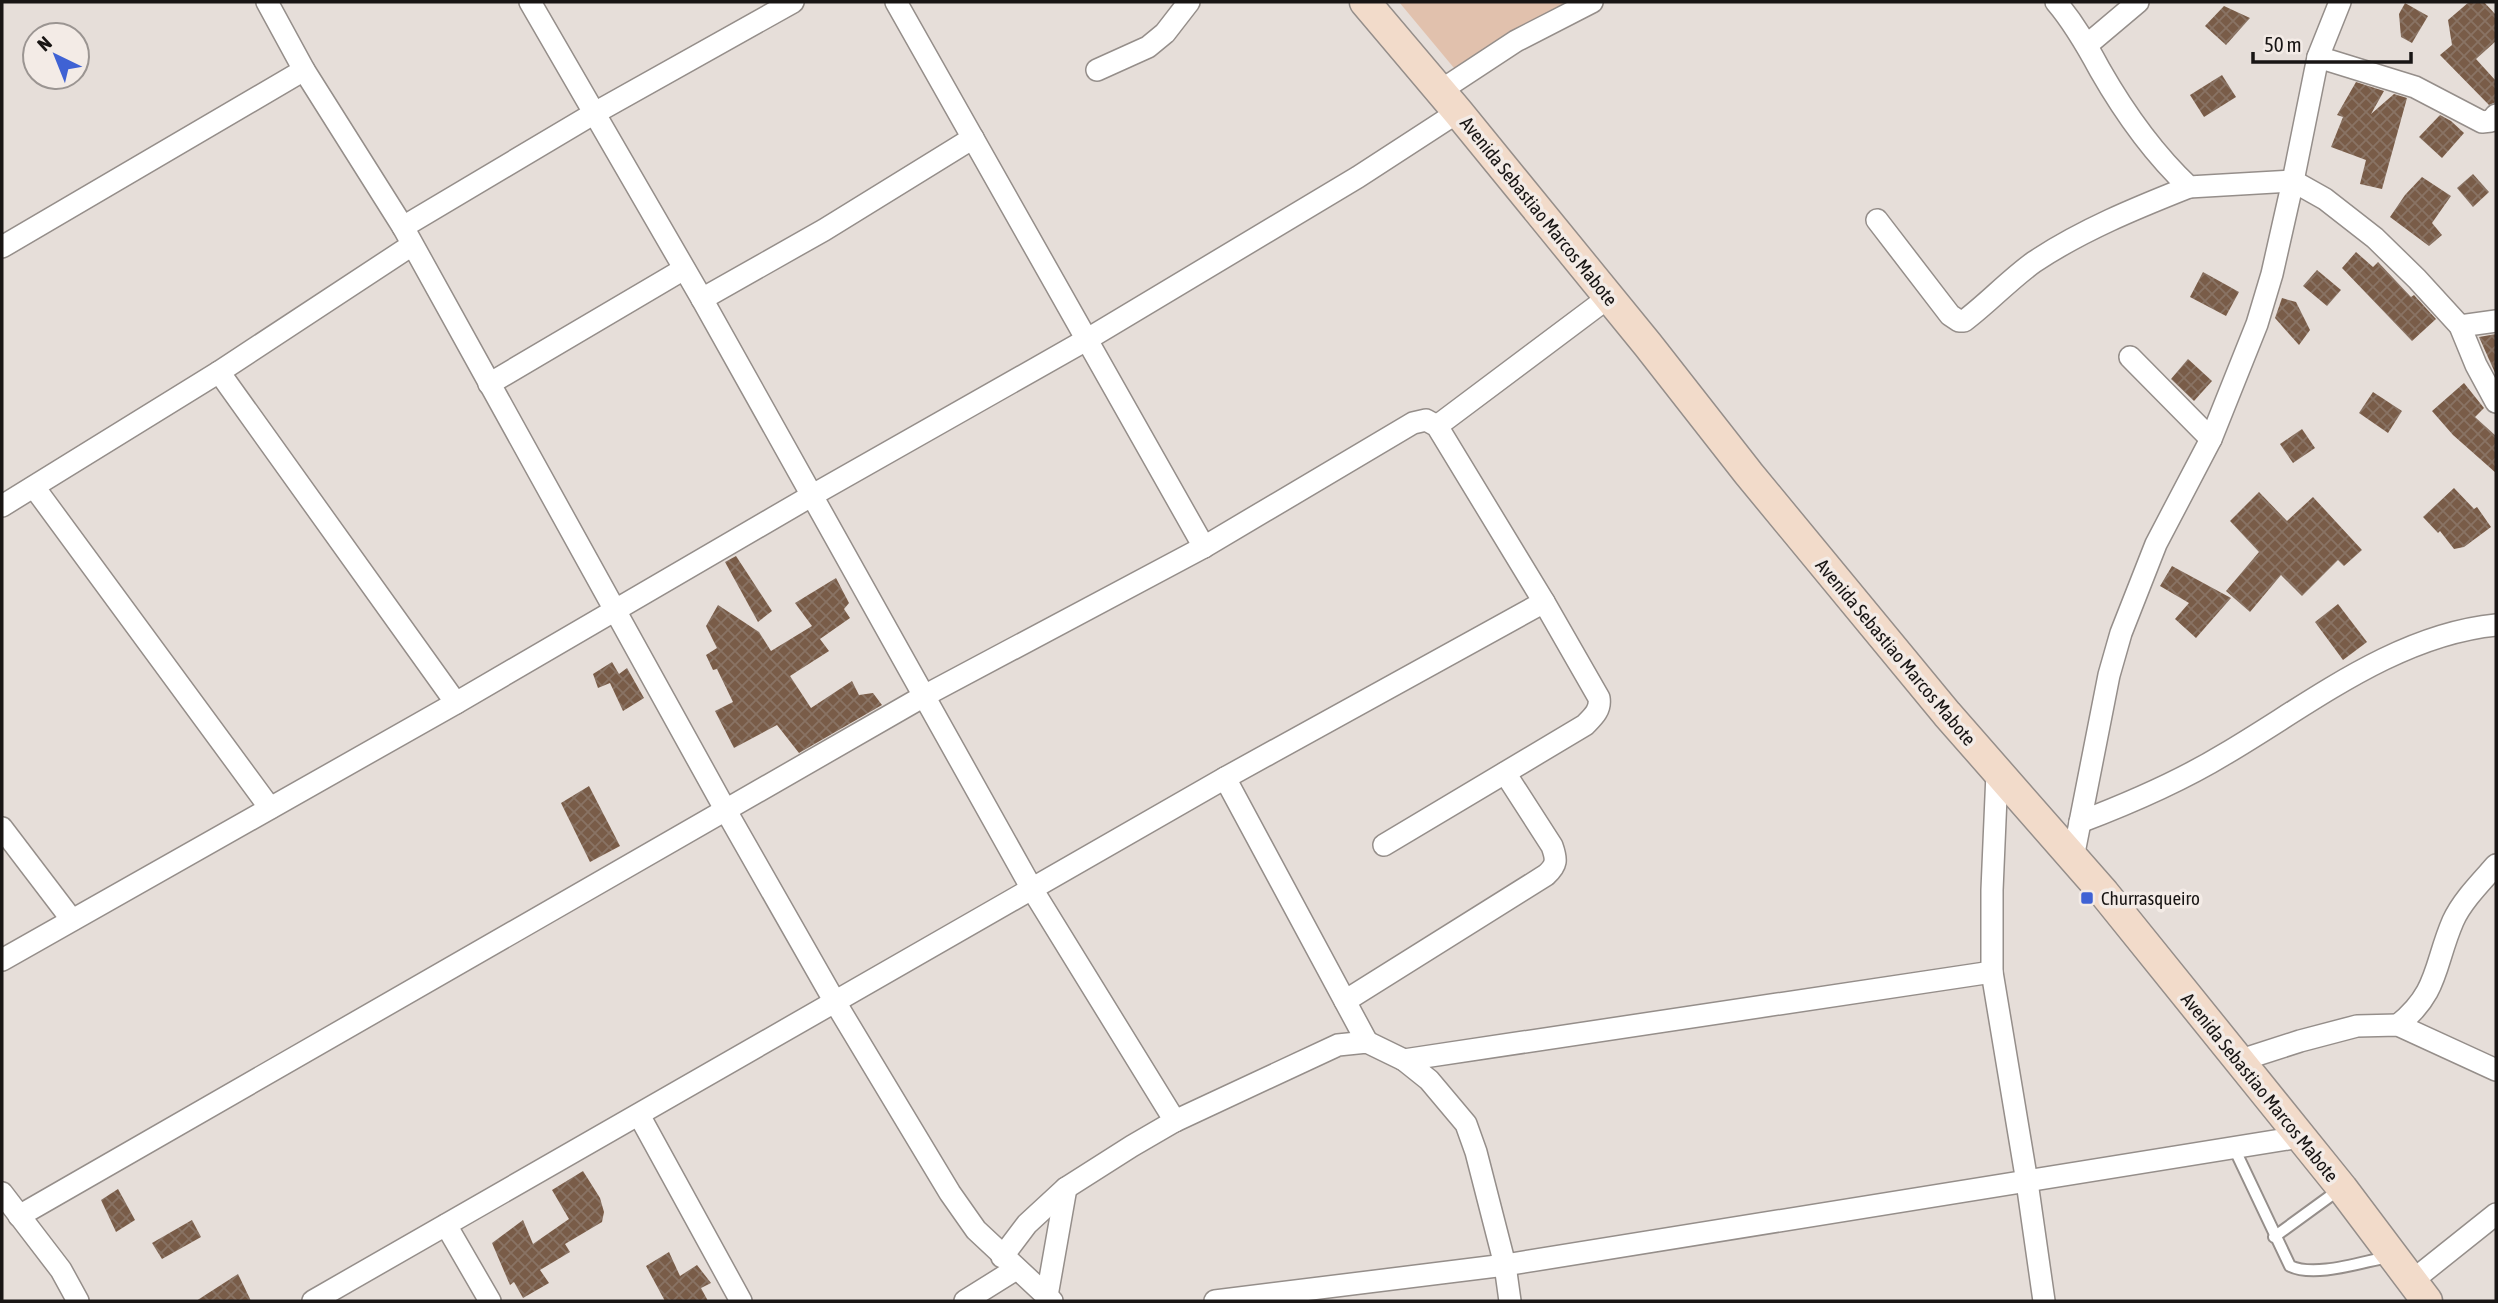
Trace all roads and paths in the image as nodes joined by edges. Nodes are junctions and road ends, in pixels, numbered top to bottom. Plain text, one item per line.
1 (267, 2) edge
2 (530, 2) edge
3 (793, 2) edge
4 (896, 2) edge
5 (1189, 2) edge
6 (1365, 2) edge
7 (1592, 2) edge
8 (2056, 2) edge
9 (2138, 2) edge
10 (2340, 2) edge
11 (2087, 45) junction
12 (2318, 57) junction
13 (304, 70) junction
14 (1097, 70) dead end
15 (1449, 102) junction
16 (593, 114) junction
17 (2496, 116) edge
18 (973, 138) junction
19 (2293, 181) junction
20 (2189, 187) junction
21 (1877, 220) dead end
22 (407, 236) junction
23 (2, 247) edge
24 (684, 269) junction
25 (1609, 298) junction
26 (702, 299) junction
27 (2496, 321) edge
28 (2460, 326) junction
29 (1086, 340) junction
30 (2130, 357) dead end
31 (219, 373) junction
32 (489, 384) junction
33 (2496, 402) edge
34 (1437, 426) junction
35 (2211, 439) junction
36 (34, 486) junction
37 (811, 496) junction
38 (2, 506) edge
39 (1204, 547) junction
40 (1544, 601) junction
41 (614, 610) junction
42 (2496, 625) edge
43 (925, 696) junction
44 (456, 703) junction
45 (1505, 773) junction
46 (1997, 773) junction
47 (1225, 778) junction
48 (270, 807) junction
49 (725, 809) junction
50 (2080, 821) junction
51 (2, 828) edge
52 (1384, 845) dead end
53 (2073, 858) junction
54 (2496, 865) edge
55 (1032, 889) junction
56 (72, 920) junction
57 (2, 960) edge
58 (1992, 972) junction
59 (1345, 1001) junction
60 (835, 1002) junction
61 (2399, 1025) junction
62 (1367, 1042) junction
63 (1404, 1060) junction
64 (2238, 1061) junction
65 (2496, 1070) edge
66 (639, 1115) junction
67 (1175, 1121) junction
68 (2300, 1137) junction
69 (2234, 1148) junction
70 (2027, 1182) junction
71 (1066, 1188) junction
72 (2342, 1188) junction
73 (2, 1193) edge
74 (2496, 1214) edge
75 (19, 1216) junction
76 (446, 1225) junction
77 (2274, 1237) junction
78 (2394, 1255) junction
79 (1009, 1263) junction
80 (1505, 1265) junction
81 (2420, 1291) edge
82 (1050, 1299) edge
83 (78, 1301) edge
84 (313, 1301) edge
85 (490, 1301) edge
86 (741, 1301) edge
87 (965, 1301) edge
88 (1214, 1301) edge
89 (1510, 1301) edge
90 (2044, 1301) edge

1 - 13 street
2 - 16 street
3 - 16 street
4 - 18 street
5 - 14 street
6 - 15 main road, Avenida Sebastiao Marcos Mabote
7 - 15 street
8 - 11 street
9 - 11 street
10 - 12 street
11 - 20 street
12 - 17 street
12 - 19 street
13 - 22 street
13 - 23 street
15 - 25 main road, Avenida Sebastiao Marcos Mabote
15 - 29 street
16 - 22 street
16 - 24 street
18 - 26 street
18 - 29 street
19 - 20 street
19 - 28 street
19 - 35 street
20 - 21 street
22 - 31 street
22 - 32 street
24 - 26 street
24 - 32 street
25 - 34 street
25 - 46 main road, Avenida Sebastiao Marcos Mabote
26 - 37 street
27 - 28 street
28 - 33 street
29 - 37 street
29 - 39 street
30 - 35 street
31 - 36 street
31 - 44 street
32 - 41 street
34 - 39 street
34 - 40 street
35 - 50 street
36 - 38 street
36 - 48 street
37 - 41 street
37 - 43 street
39 - 43 street
40 - 45 street
40 - 47 street
41 - 44 street
41 - 49 street
42 - 50 street
43 - 49 street
43 - 55 street
44 - 48 street
45 - 52 street
45 - 59 street
46 - 53 main road, Avenida Sebastiao Marcos Mabote
46 - 58 street
47 - 55 street
47 - 59 street
48 - 56 street
49 - 60 street
49 - 75 street
50 - 53 street
51 - 56 street
53 - 64 main road, Avenida Sebastiao Marcos Mabote
54 - 61 street
55 - 60 street
55 - 67 street
56 - 57 street
58 - 63 street
58 - 70 street
59 - 62 street
60 - 66 street
60 - 79 street
61 - 64 street
61 - 65 street
62 - 63 street
62 - 67 street
63 - 80 street
64 - 68 main road, Avenida Sebastiao Marcos Mabote
66 - 76 street
66 - 86 street
67 - 71 street
68 - 69 street
68 - 72 main road, Avenida Sebastiao Marcos Mabote
69 - 70 street
69 - 77 lane
70 - 80 street
70 - 90 street
71 - 79 street
71 - 82 street
72 - 77 lane
72 - 78 main road, Avenida Sebastiao Marcos Mabote
73 - 75 street
74 - 81 street
75 - 83 street
76 - 84 street
76 - 85 street
77 - 78 lane
78 - 81 main road, Avenida Sebastiao Marcos Mabote
79 - 82 street
79 - 87 street
80 - 88 street
80 - 89 street

